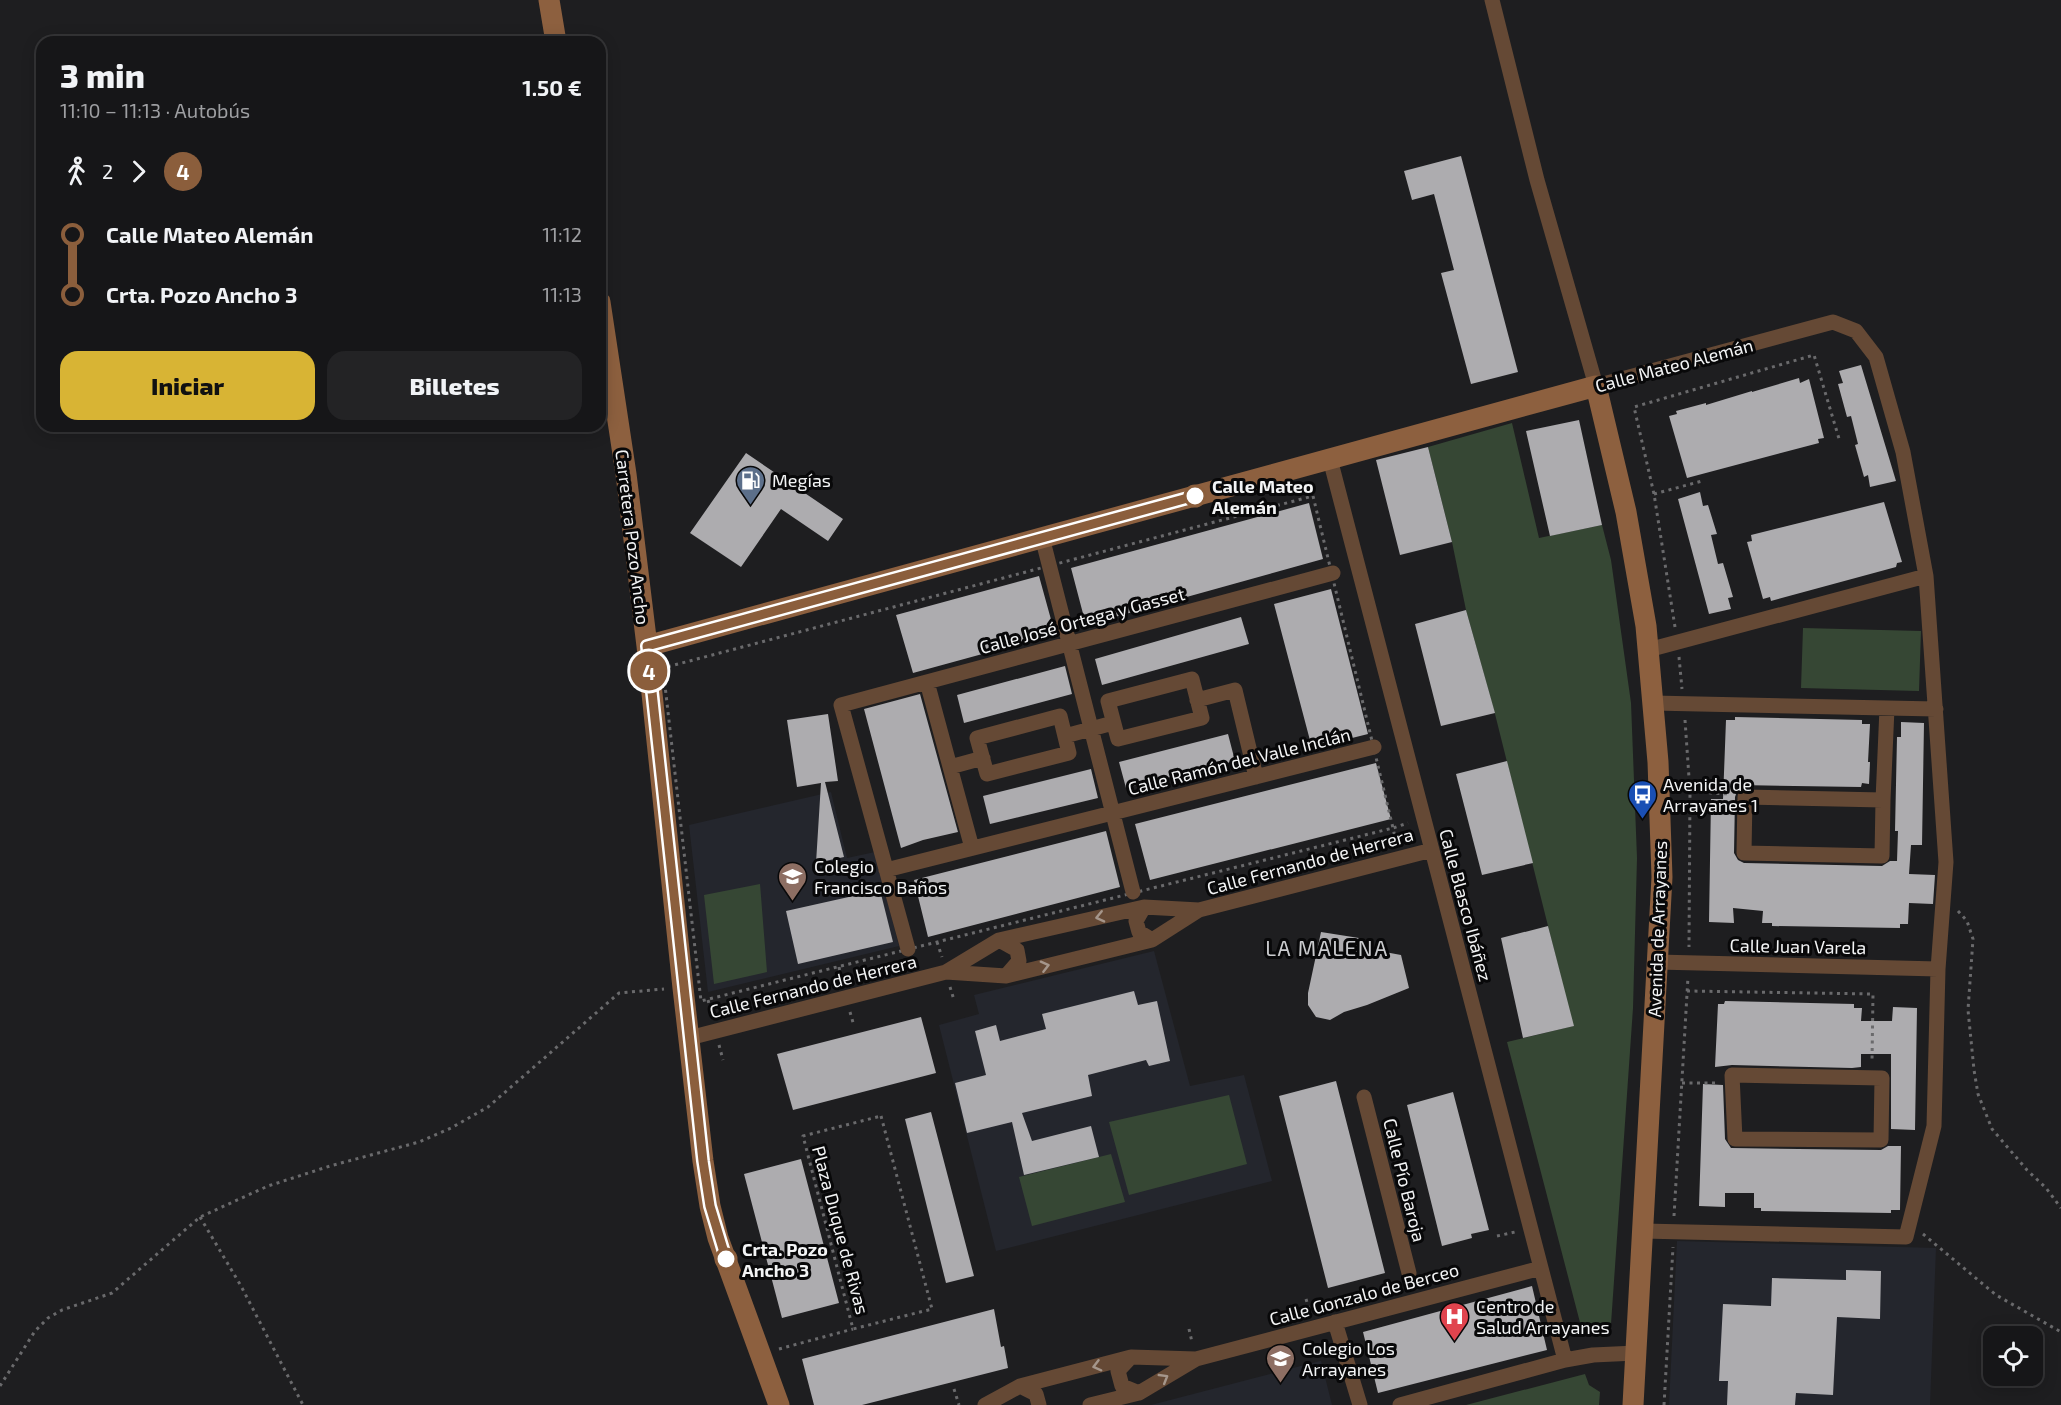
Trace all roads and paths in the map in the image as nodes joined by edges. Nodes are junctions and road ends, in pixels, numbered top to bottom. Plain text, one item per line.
1 (549, 0) edge
2 (1492, 0) edge
3 (555, 36) edge
4 (606, 342) edge
5 (1596, 386) junction
6 (1840, 442) dead end
7 (1330, 459) junction
8 (1702, 481) dead end
9 (1654, 494) junction
10 (1042, 537) junction
11 (1333, 573) dead end
12 (1926, 576) junction
13 (1677, 642) junction
14 (1069, 644) junction
15 (647, 646) junction
16 (1648, 650) junction
17 (927, 682) junction
18 (1197, 700) junction
19 (1653, 703) junction
20 (1684, 704) junction
21 (1887, 708) junction
22 (1936, 709) junction
23 (1113, 723) junction
24 (1091, 729) junction
25 (1065, 736) junction
26 (1374, 747) dead end
27 (982, 758) junction
28 (950, 767) junction
29 (1256, 777) junction
30 (1659, 791) junction
31 (1690, 792) junction
32 (1745, 797) junction
33 (1883, 800) junction
34 (1113, 813) junction
35 (972, 848) junction
36 (1432, 850) junction
37 (886, 870) junction
38 (1133, 892) dead end
39 (1943, 897) junction
40 (1144, 907) junction
41 (1199, 910) junction
42 (999, 940) junction
43 (1152, 940) junction
44 (908, 949) dead end
45 (1658, 962) junction
46 (1688, 963) junction
47 (1938, 969) junction
48 (946, 972) junction
49 (1006, 976) junction
50 (683, 988) junction
51 (1687, 991) junction
52 (689, 1038) junction
53 (1872, 1078) junction
54 (1733, 1082) junction
55 (1682, 1083) junction
56 (1364, 1097) dead end
57 (2061, 1208) edge
58 (200, 1217) junction
59 (1910, 1223) junction
60 (1643, 1231) junction
61 (1674, 1232) junction
62 (1541, 1268) junction
63 (1409, 1273) dead end
64 (1335, 1322) junction
65 (853, 1329) junction
66 (2061, 1332) edge
67 (777, 1349) dead end
68 (1636, 1353) junction
69 (1131, 1357) junction
70 (1197, 1359) junction
71 (1565, 1360) junction
72 (0, 1386) edge
73 (1020, 1386) junction
74 (954, 1389) dead end
75 (1140, 1393) junction
76 (303, 1405) edge
77 (779, 1405) edge
78 (959, 1405) edge
79 (985, 1405) edge
80 (1039, 1405) edge
81 (1090, 1405) edge
82 (1360, 1405) edge
83 (1400, 1405) edge
84 (1633, 1405) edge
85 (1664, 1405) edge

1 - 3 street
2 - 5 street
4 - 15 street, Carretera Pozo Ancho
5 - 7 street, Calle Mateo Alemán
5 - 12 street, Calle Mateo Alemán
5 - 16 street, Avenida de Arrayanes
6 - 9 path
7 - 10 street, Calle Mateo Alemán
7 - 36 street, Calle Blasco Ibáñez
8 - 9 path
9 - 13 path
10 - 14 street, Calle Ramón del Valle Inclán
10 - 15 street, Calle Mateo Alemán
11 - 14 street, Calle José Ortega y Gasset
12 - 13 street
12 - 22 street
13 - 16 street
13 - 20 path
14 - 17 street, Calle José Ortega y Gasset
14 - 24 street, Calle Ramón del Valle Inclán
15 - 50 street, Carretera Pozo Ancho
16 - 19 street, Avenida de Arrayanes
17 - 28 street
17 - 37 street, Calle José Ortega y Gasset
18 - 23 street
18 - 23 street
18 - 29 street
19 - 20 street
19 - 30 street, Avenida de Arrayanes
20 - 21 street
20 - 31 path
21 - 22 street
21 - 33 street
22 - 39 street
23 - 24 street
24 - 25 street
24 - 34 street, Calle Ramón del Valle Inclán
25 - 27 street
25 - 27 street
26 - 29 street, Calle Ramón del Valle Inclán
27 - 28 street
28 - 35 street
29 - 34 street, Calle Ramón del Valle Inclán
30 - 31 path
30 - 45 street, Avenida de Arrayanes
31 - 32 path
31 - 46 path
32 - 33 street
32 - 33 street
34 - 35 street, Calle Ramón del Valle Inclán
34 - 38 street, Calle Ramón del Valle Inclán
35 - 37 street, Calle Ramón del Valle Inclán
36 - 41 street, Calle Fernando de Herrera
36 - 62 street, Calle Blasco Ibáñez
37 - 44 street
39 - 47 street
39 - 57 path
40 - 41 street, Calle Fernando de Herrera
40 -> 42 street, Calle Fernando de Herrera
40 - 43 street
41 - 43 street, Calle Fernando de Herrera
42 - 48 street, Calle Fernando de Herrera
42 - 49 street
49 -> 43 street, Calle Fernando de Herrera
45 - 46 street, Calle Juan Varela
45 - 60 street, Avenida de Arrayanes
46 - 47 street, Calle Juan Varela
46 - 51 path
47 - 59 street
48 - 49 street, Calle Fernando de Herrera
48 - 52 street, Calle Fernando de Herrera
50 - 52 street, Carretera Pozo Ancho
50 - 58 path
51 - 53 path
51 - 55 path
52 - 77 street, Carretera Pozo Ancho
53 - 54 street
53 - 54 street
54 - 55 path
55 - 61 path
56 - 63 street, Calle Pío Baroja
58 - 72 path
58 - 76 path
59 - 61 street
59 - 66 path
60 - 61 street
60 - 68 street, Avenida de Arrayanes
61 - 85 path
62 - 64 street, Calle Gonzalo de Berceo
62 - 71 street, Calle Blasco Ibáñez
64 - 70 street, Calle Gonzalo de Berceo
64 - 82 street
65 - 65 path, Plaza Duque de Rivas
65 - 67 path
68 - 71 street
68 - 84 street, Avenida de Arrayanes
69 - 70 street, Calle Gonzalo de Berceo
69 -> 73 street, Calle Gonzalo de Berceo
69 - 75 street
75 -> 70 street, Calle Gonzalo de Berceo
71 - 83 street
73 - 79 street, Calle Gonzalo de Berceo
73 - 80 street
74 - 78 path
75 - 81 street, Calle Gonzalo de Berceo

